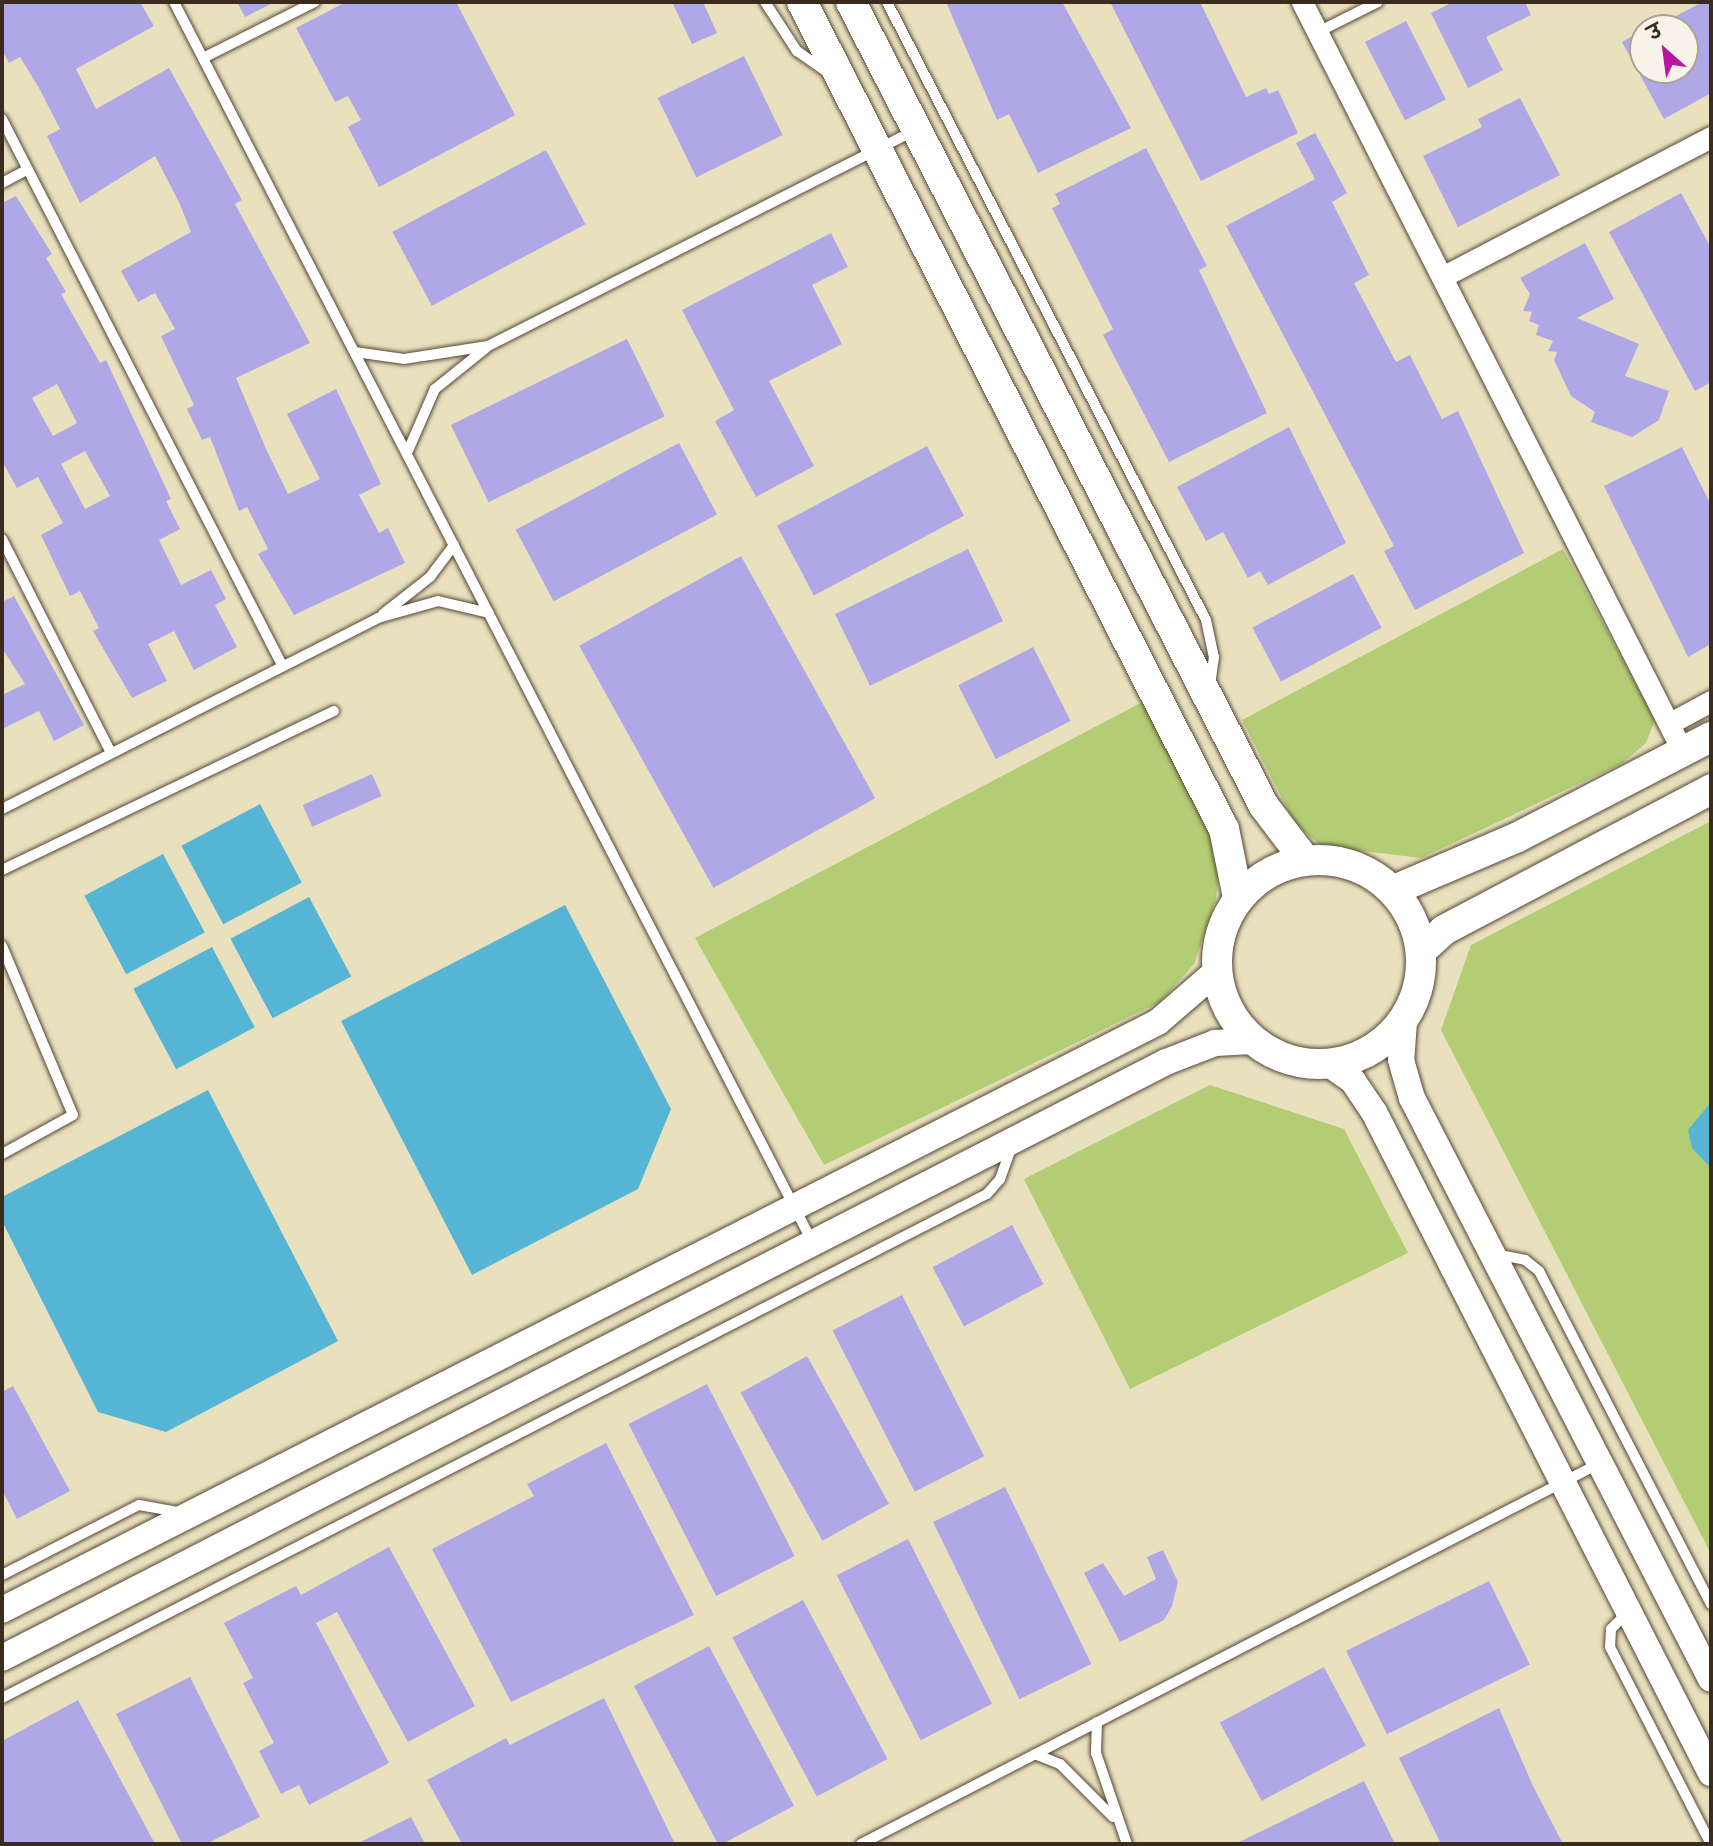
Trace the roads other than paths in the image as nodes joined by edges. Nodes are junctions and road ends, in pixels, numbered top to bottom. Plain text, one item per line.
1 (174, 2) edge
2 (315, 2) edge
3 (765, 2) edge
4 (802, 2) edge
5 (851, 2) edge
6 (887, 2) edge
7 (1301, 2) edge
8 (1378, 2) edge
9 (1318, 32) junction
10 (203, 58) junction
11 (844, 81) junction
12 (2, 119) edge
13 (916, 129) junction
14 (1711, 137) edge
15 (879, 148) junction
16 (26, 170) junction
17 (2, 183) edge
18 (1442, 278) junction
19 (488, 346) junction
20 (355, 352) junction
21 (407, 453) junction
22 (2, 539) edge
23 (454, 545) junction
24 (13, 562) junction
25 (2, 568) edge
26 (489, 613) junction
27 (378, 618) junction
28 (282, 665) junction
29 (1208, 697) junction
30 (1711, 701) edge
31 (334, 711) dead end
32 (1670, 723) junction
33 (1711, 737) edge
34 (1683, 752) junction
35 (111, 753) junction
36 (1711, 789) edge
37 (2, 809) edge
38 (1305, 860) junction
39 (2, 870) edge
40 (1394, 890) junction
41 (1238, 898) junction
42 (2, 946) edge
43 (1422, 950) junction
44 (1216, 971) junction
45 (1404, 1021) junction
46 (1252, 1041) junction
47 (1329, 1064) junction
48 (1014, 1140) junction
49 (2, 1154) edge
50 (794, 1206) junction
51 (813, 1242) junction
52 (1493, 1254) junction
53 (1600, 1463) junction
54 (1564, 1482) junction
55 (189, 1514) junction
56 (2, 1575) edge
57 (1711, 1604) edge
58 (2, 1609) edge
59 (1628, 1611) junction
60 (2, 1658) edge
61 (1711, 1679) edge
62 (2, 1698) edge
63 (1097, 1722) junction
64 (1035, 1755) junction
65 (1711, 1773) edge
66 (1115, 1819) junction
67 (861, 1844) edge
68 (1128, 1844) edge
69 (1711, 1844) edge

1 - 10 lane
2 - 10 lane
3 - 11 lane
4 - 11 main road
5 - 13 main road
6 - 29 lane
7 - 9 street
8 - 9 lane
9 - 18 street
10 - 20 lane
11 - 15 main road
12 - 16 lane
13 - 15 lane
13 - 29 main road
14 - 18 street
15 - 19 lane
15 - 41 main road
16 - 17 lane
16 - 28 lane
18 - 32 street
19 - 20 lane
19 - 21 lane
20 - 21 lane
21 - 23 lane
22 - 24 lane
23 - 26 lane
23 - 27 lane
24 - 25 lane
24 - 35 lane
26 - 27 lane
26 - 50 lane
27 - 28 lane
28 - 35 lane
29 - 38 main road
30 - 32 street
31 - 39 lane
32 - 34 street
33 - 34 main road
34 - 40 main road
35 - 37 lane
36 - 43 main road
38 - 40 main road
38 - 41 main road
40 - 43 main road
41 - 44 main road
42 - 49 lane
43 - 45 main road
44 - 46 main road
44 - 50 street
45 - 47 main road
45 - 52 street
46 - 47 main road
46 - 48 street
47 - 54 street
48 - 51 street
48 - 62 lane
50 - 51 lane
50 - 55 street
51 - 60 street
52 - 53 street
52 - 57 lane
53 - 54 lane
53 - 61 street
54 - 59 street
54 - 63 lane
55 - 56 lane
55 - 58 street
59 - 65 street
59 - 69 lane
63 - 64 lane
63 - 66 lane
64 - 66 lane
64 - 67 lane
66 - 68 lane

